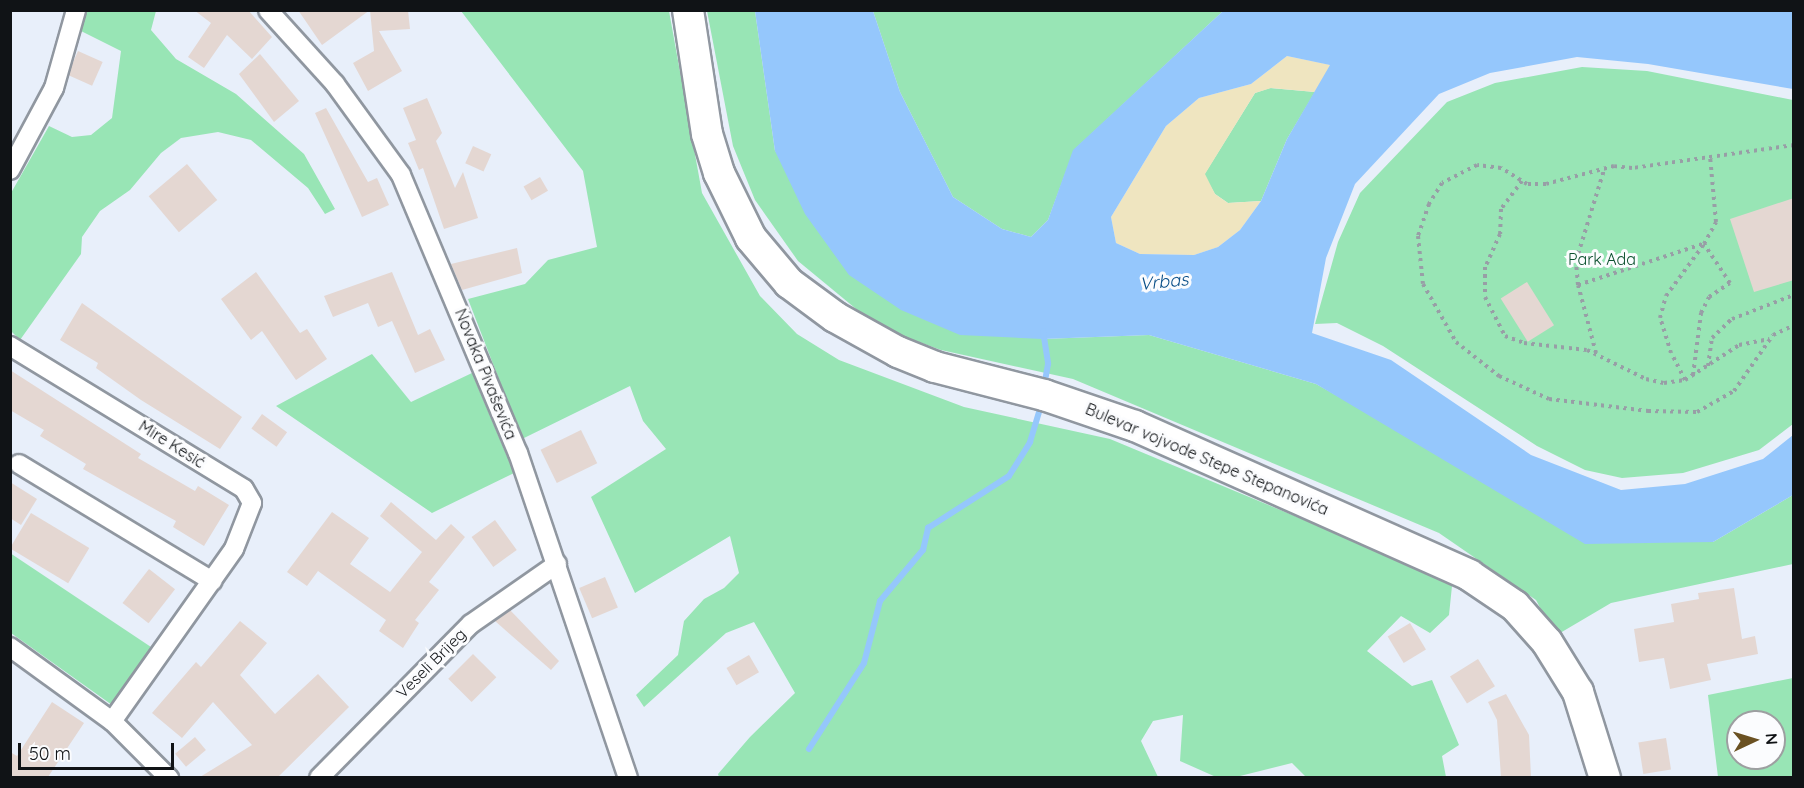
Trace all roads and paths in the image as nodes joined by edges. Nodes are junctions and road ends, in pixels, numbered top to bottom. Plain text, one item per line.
1 (76, 10) edge
2 (268, 10) edge
3 (688, 10) edge
4 (1794, 145) edge
5 (1710, 156) junction
6 (1604, 169) junction
7 (10, 170) edge
8 (1522, 181) junction
9 (1704, 244) junction
10 (1578, 285) junction
11 (1794, 295) edge
12 (1794, 325) edge
13 (1769, 339) junction
14 (10, 346) edge
15 (1596, 354) junction
16 (1708, 367) junction
17 (1693, 375) junction
18 (1685, 380) junction
19 (19, 464) dead end
20 (557, 564) junction
21 (212, 581) junction
22 (10, 647) edge
23 (112, 721) junction
24 (169, 777) edge
25 (319, 777) edge
26 (628, 777) edge
27 (1605, 777) edge

1 - 7 street
2 - 20 street, Novaka Pivaševića
3 - 27 main road, Bulevar vojvode Stepe Stepanovića
4 - 5 path
5 - 6 path
5 - 9 path
6 - 8 path
6 - 10 path
8 - 13 path
8 - 15 path
9 - 10 path
9 - 17 path
9 - 18 path
10 - 15 path
11 - 16 path
12 - 13 path
13 - 16 path
14 - 21 street, Mire Kesić
15 - 18 path
16 - 17 path
17 - 18 path
19 - 21 street
20 - 25 street, Veseli Brijeg
20 - 26 street, Novaka Pivaševića
21 - 23 street, Mire Kesić
22 - 23 street
23 - 24 street

